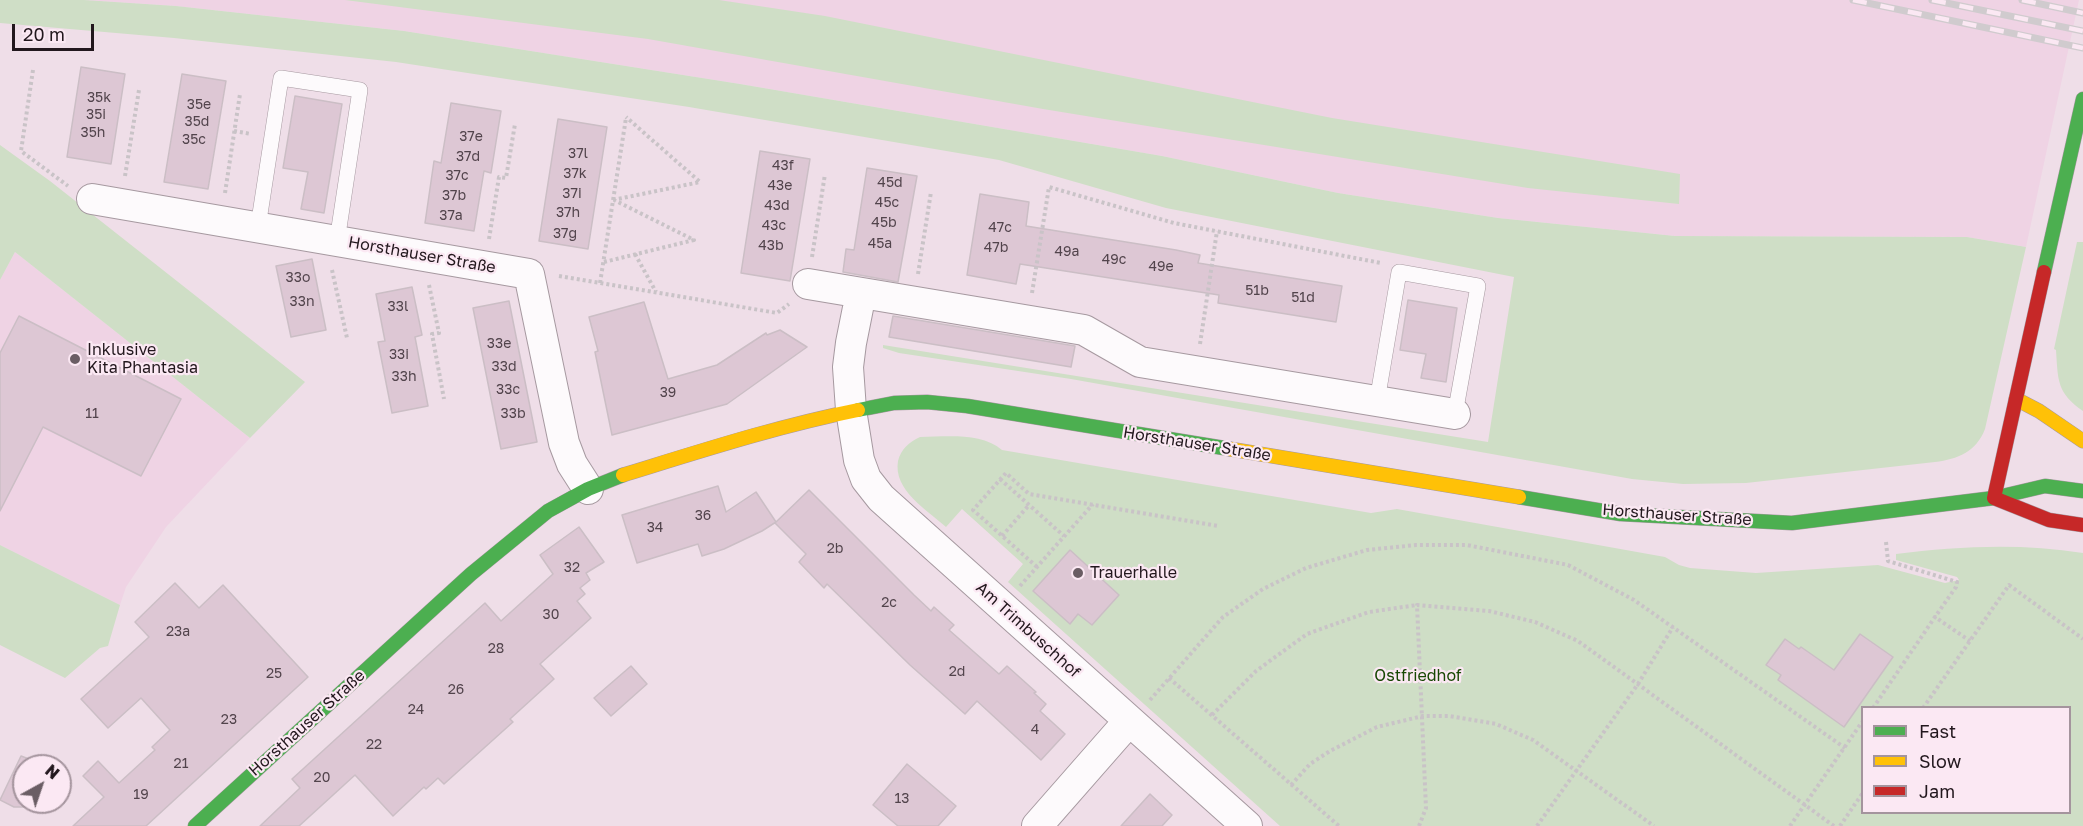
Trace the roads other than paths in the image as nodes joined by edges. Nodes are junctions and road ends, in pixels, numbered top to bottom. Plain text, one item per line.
1 (2083, 99) edge
2 (107, 201) road end
3 (258, 227) junction
4 (333, 240) junction
5 (808, 284) road end
6 (861, 293) junction
7 (2016, 399) junction
8 (1377, 401) junction
9 (851, 410) junction
10 (1455, 414) joint
11 (2083, 441) edge
12 (588, 489) junction
13 (2083, 491) edge
14 (1994, 498) junction
15 (2083, 525) edge
16 (1130, 721) junction
17 (195, 826) edge
18 (1037, 826) edge
19 (1247, 826) edge

1 - 7 street
2 - 3 street, Horsthauser Straße
3 - 4 street, Horsthauser Straße
3 - 4 lane
4 - 12 street, Horsthauser Straße
5 - 6 street
6 - 8 street
6 - 9 street
7 - 11 street
7 - 14 street
8 - 10 street
8 - 10 lane
9 - 12 street, Horsthauser Straße
9 - 14 street, Horsthauser Straße
9 - 16 street, Am Trimbuschhof
12 - 17 street, Horsthauser Straße
13 - 14 street, Horsthauser Straße
14 - 15 street
16 - 18 street
16 - 19 street, Am Trimbuschhof

